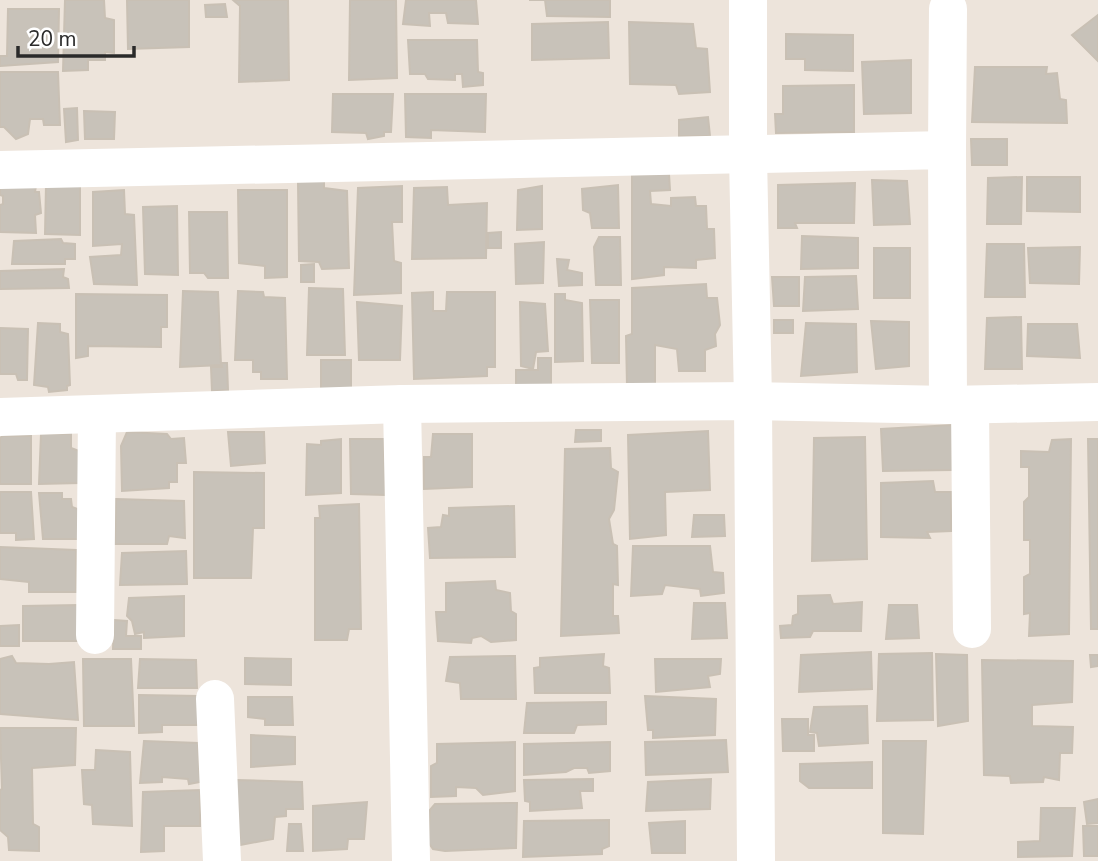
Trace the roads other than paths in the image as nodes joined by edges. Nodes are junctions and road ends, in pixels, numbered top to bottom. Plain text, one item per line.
1 (748, 0) edge
2 (948, 9) dead end
3 (947, 150) junction
4 (748, 156) junction
5 (0, 170) edge
6 (753, 401) junction
7 (1098, 402) edge
8 (402, 404) junction
9 (959, 405) junction
10 (97, 414) junction
11 (0, 417) edge
12 (972, 629) dead end
13 (95, 635) dead end
14 (215, 699) dead end
15 (222, 861) edge
16 (415, 861) edge
17 (756, 861) edge

1 - 4 street
2 - 3 street
3 - 4 street
3 - 9 street
4 - 5 street
4 - 6 street
6 - 8 street
6 - 9 street
6 - 17 street
7 - 9 street
8 - 10 street
8 - 16 street
9 - 12 street
10 - 11 street
10 - 13 street
14 - 15 street

